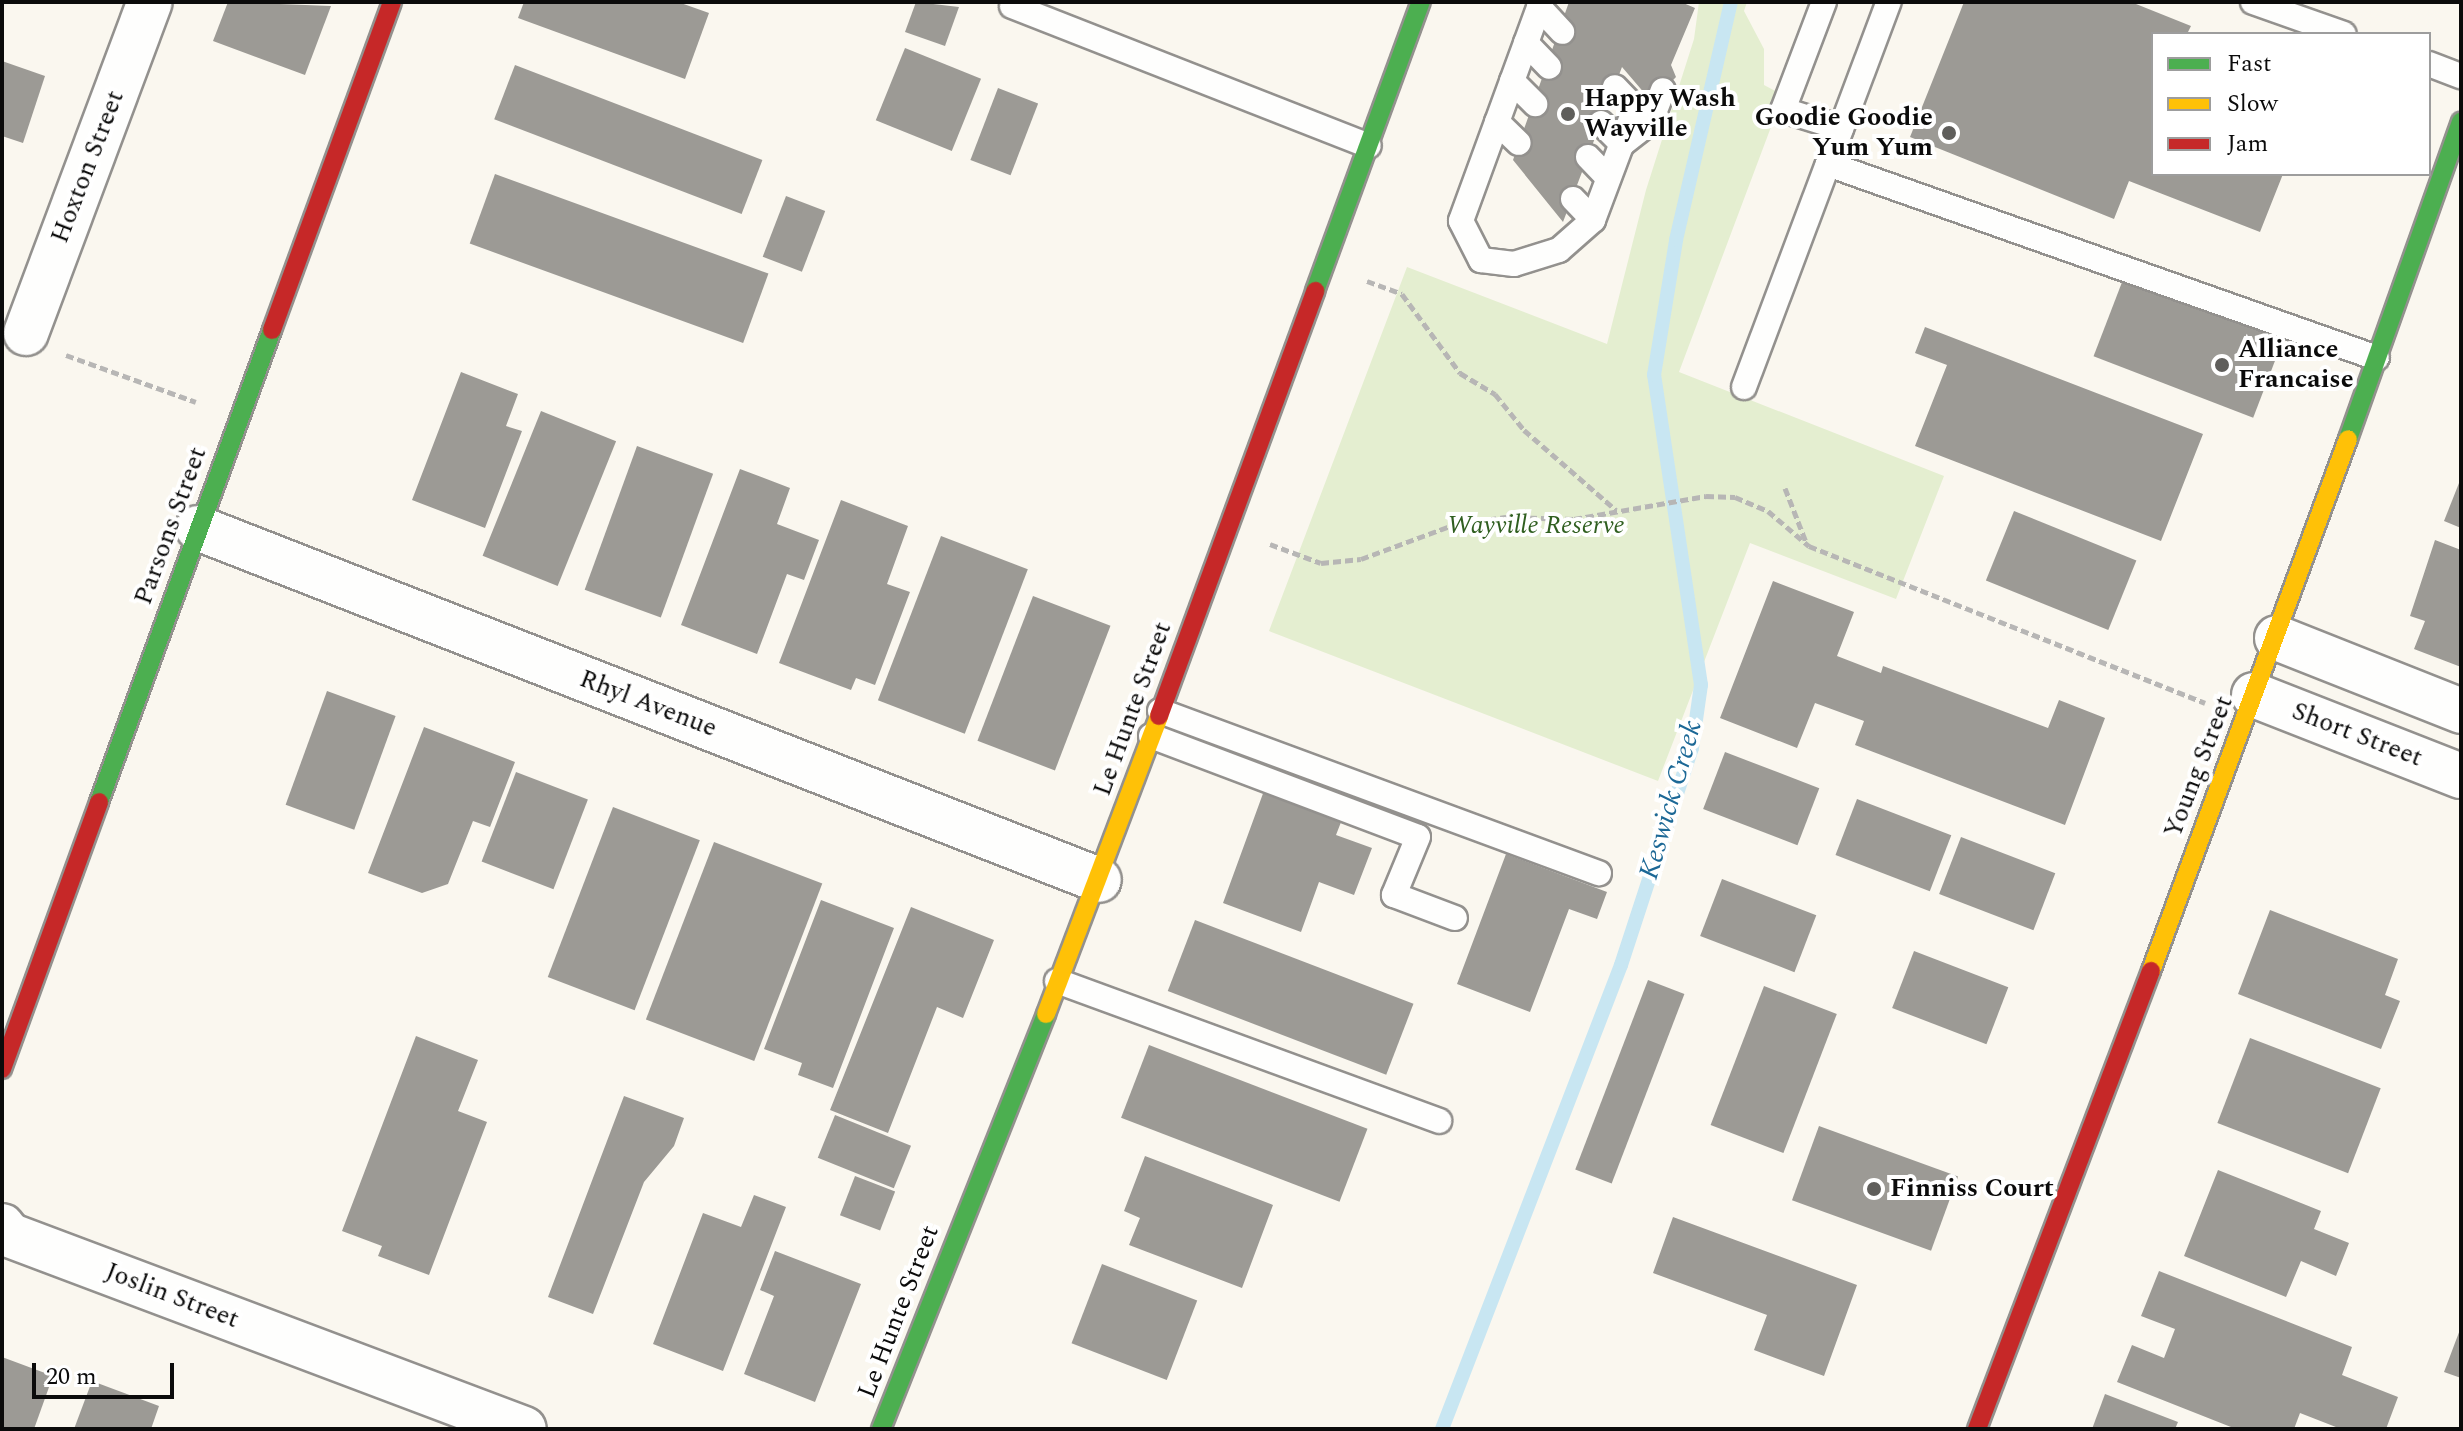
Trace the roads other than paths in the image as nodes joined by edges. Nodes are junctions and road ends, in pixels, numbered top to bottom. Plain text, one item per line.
1 (150, 2) edge
2 (392, 2) edge
3 (1421, 2) edge
4 (1824, 2) edge
5 (1889, 2) edge
6 (2253, 2) edge
7 (1540, 4) edge
8 (1012, 6) dead end
9 (1562, 32) dead end
10 (2338, 32) edge
11 (1526, 43) junction
12 (2431, 65) edge
13 (1549, 67) dead end
14 (2461, 76) edge
15 (1512, 81) junction
16 (1615, 87) dead end
17 (1663, 90) dead end
18 (1535, 104) dead end
19 (2461, 121) edge
20 (1497, 122) junction
21 (1601, 123) dead end
22 (1841, 128) junction
23 (1519, 143) dead end
24 (1622, 144) junction
25 (1369, 146) junction
26 (1588, 157) dead end
27 (1828, 164) junction
28 (1608, 178) junction
29 (1573, 199) dead end
30 (1593, 220) junction
31 (26, 333) road end
32 (2377, 358) junction
33 (1744, 387) dead end
34 (198, 528) junction
35 (2277, 638) junction
36 (2250, 706) junction
37 (1160, 711) junction
38 (2461, 711) edge
39 (1151, 736) junction
40 (2461, 776) edge
41 (1599, 873) dead end
42 (1099, 880) junction
43 (1455, 918) dead end
44 (1057, 981) junction
45 (2, 1069) edge
46 (1439, 1121) dead end
47 (2, 1226) edge
48 (524, 1429) edge
49 (881, 1429) edge
50 (1977, 1429) edge

1 - 31 street, Hoxton Street
2 - 34 street, Parsons Street
3 - 25 street, Le Hunte Street
4 - 22 lane
5 - 22 lane
6 - 10 lane
7 - 9 lane
7 - 11 lane
8 - 25 lane
11 - 13 lane
11 - 15 lane
12 - 14 lane
15 - 18 lane
15 - 20 lane
16 - 24 lane
17 - 24 lane
19 - 32 street, Young Street
20 - 23 lane
20 - 30 lane
21 - 24 lane
22 - 27 lane
24 - 28 lane
25 - 37 street, Le Hunte Street
26 - 28 lane
27 - 32 lane
27 - 33 lane
28 - 30 lane
29 - 30 lane
32 - 35 street, Young Street
34 - 42 street, Rhyl Avenue
34 - 45 street, Parsons Street
35 - 36 street, Young Street
35 - 38 street
36 - 40 street, Short Street
36 - 50 street, Young Street
37 - 39 street, Le Hunte Street
37 - 41 lane
39 - 42 street, Le Hunte Street
39 - 43 lane
42 - 44 street, Le Hunte Street
44 - 46 lane
44 - 49 street, Le Hunte Street
47 - 48 street, Joslin Street

